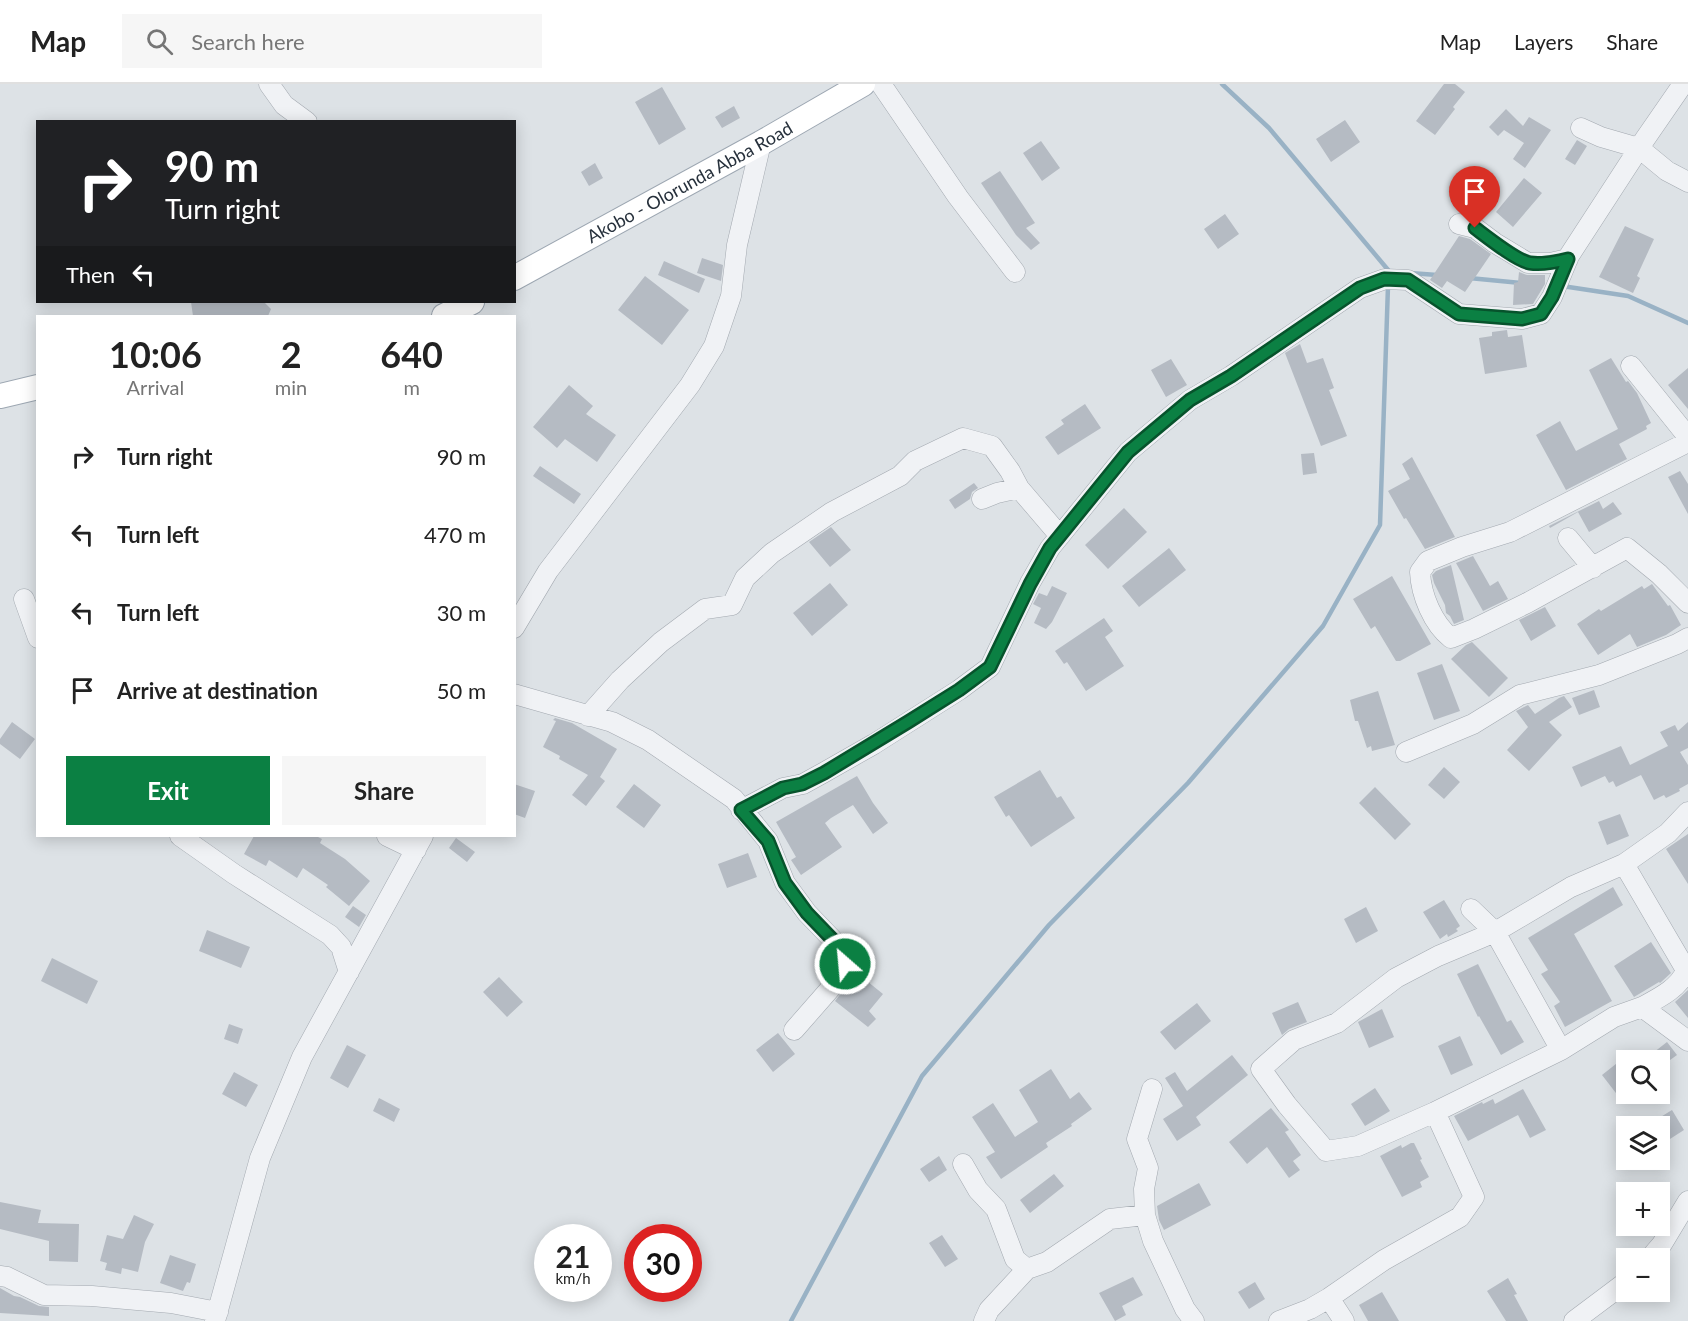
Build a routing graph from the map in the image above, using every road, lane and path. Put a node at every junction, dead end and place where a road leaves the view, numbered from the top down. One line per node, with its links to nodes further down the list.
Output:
1 (269, 84): 5 (street)
2 (863, 84): 7 (main road, Akobo - Olorunda Abba Road)
3 (881, 84): 12 (street)
4 (1683, 84): 8 (street)
5 (304, 120)
6 (1581, 128): 8 (street)
7 (761, 143): 13 (main road, Akobo - Olorunda Abba Road); 25 (street)
8 (1639, 148): 9 (street); 11 (street)
9 (1688, 182)
10 (1459, 224): 11 (street)
11 (1568, 259): 20 (street)
12 (1015, 272)
13 (516, 277)
14 (1631, 366): 17 (street)
15 (36, 387): 16 (main road)
16 (0, 396)
17 (1688, 439): 22 (street)
18 (1019, 489): 19 (street); 20 (street); 29 (street)
19 (982, 499)
20 (1060, 537): 31 (street)
21 (1568, 538): 22 (street)
22 (1593, 568): 24 (street)
23 (24, 599): 26 (street)
24 (1688, 603)
25 (516, 625)
26 (36, 632)
27 (1688, 638): 30 (street)
28 (516, 695): 29 (street)
29 (588, 716): 31 (street)
30 (1406, 752)
31 (741, 810): 41 (street)
32 (1688, 812): 36 (street)
33 (181, 837): 39 (street)
34 (392, 837): 35 (street)
35 (419, 843): 39 (street)
36 (1624, 864): 38 (street); 40 (street)
37 (1470, 909): 38 (street)
38 (1495, 932): 43 (street); 45 (street)
39 (349, 972): 54 (street)
40 (1641, 1007): 42 (street); 43 (street)
41 (794, 1030)
42 (1688, 1041)
43 (1561, 1050): 45 (street)
44 (1152, 1089): 48 (street)
45 (1435, 1112): 53 (street)
46 (963, 1164): 50 (street)
47 (1688, 1201): 49 (street)
48 (1145, 1215): 50 (street); 56 (street)
49 (1659, 1248)
50 (1027, 1269): 55 (street)
51 (0, 1276): 54 (street)
52 (1616, 1290): 59 (street)
53 (1329, 1298): 57 (street); 58 (street)
54 (216, 1316)
55 (984, 1321)
56 (1194, 1321)
57 (1279, 1321)
58 (1344, 1321)
59 (1574, 1321)

